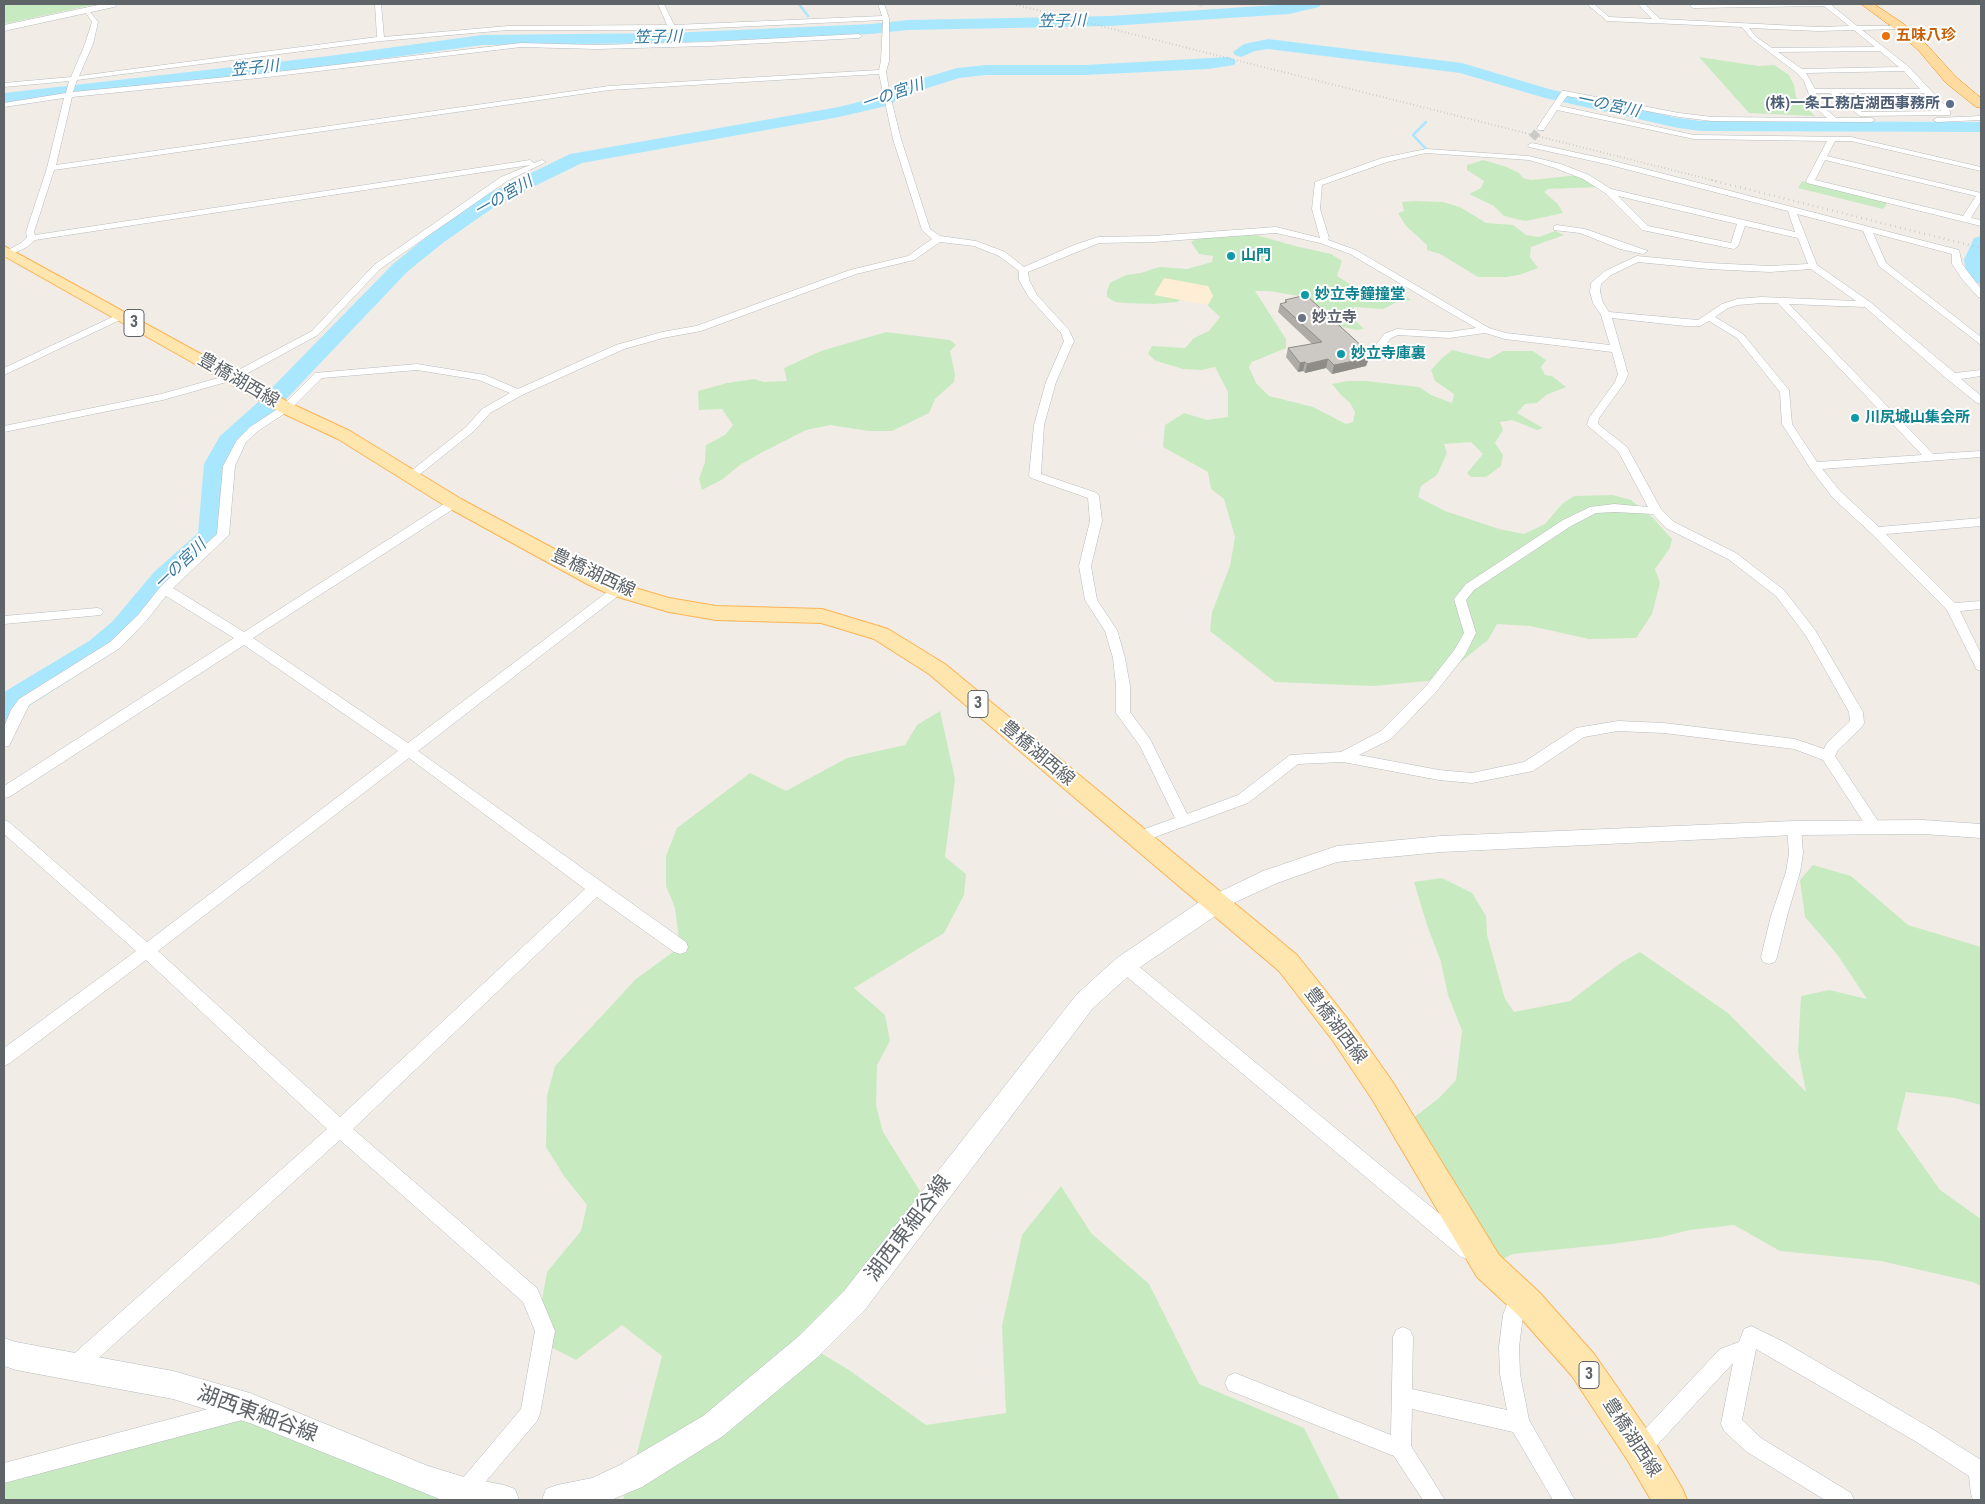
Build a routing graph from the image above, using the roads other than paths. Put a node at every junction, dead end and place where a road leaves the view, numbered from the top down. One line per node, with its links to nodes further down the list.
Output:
1 (114, 4): 10 (street)
2 (378, 4): 22 (street)
3 (660, 4): 19 (street)
4 (881, 4): 12 (street)
5 (1590, 4): 14 (street)
6 (1641, 4): 14 (street)
7 (1826, 4): 9 (street); 20 (street)
8 (1867, 4): 17 (highway)
9 (1692, 5): 11 (street)
10 (87, 10): 18 (street); 28 (street)
11 (1700, 12)
12 (886, 18): 19 (street); 27 (street)
13 (1706, 18): 15 (street)
14 (1659, 22): 15 (street)
15 (1712, 24): 16 (street)
16 (1744, 26): 20 (street); 24 (street)
17 (1900, 27): 20 (street); 34 (highway)
18 (4, 28)
19 (672, 28): 22 (street)
20 (1858, 29): 23 (street)
21 (859, 36): 33 (street)
22 (381, 40): 28 (street)
23 (1882, 49): 24 (street); 25 (street)
24 (1770, 50): 26 (street)
25 (1906, 69): 26 (street); 31 (street)
26 (1800, 71): 30 (street)
27 (882, 72): 43 (street); 55 (street)
28 (74, 80): 29 (street); 33 (street)
29 (4, 85)
30 (1812, 91): 32 (street); 38 (street)
31 (1926, 91): 32 (street); 32 (street)
32 (1833, 92)
33 (69, 95): 35 (street); 43 (street)
34 (1981, 104)
35 (4, 105)
36 (1556, 107): 38 (street); 39 (street); 40 (street)
37 (1981, 118): 38 (street)
38 (1834, 120)
39 (1541, 128)
40 (1832, 139): 41 (street); 44 (street)
41 (1823, 157): 46 (street); 48 (street)
42 (1529, 158): 45 (street); 47 (street); 56 (street)
43 (50, 168): 54 (street)
44 (1981, 169)
45 (1608, 191): 49 (street); 57 (street)
46 (1981, 195): 48 (street)
47 (1792, 209): 52 (street); 53 (street)
48 (1966, 219): 50 (street)
49 (1742, 222): 53 (street); 57 (street)
50 (1981, 223)
51 (1557, 228): 57 (street)
52 (1867, 229): 61 (street); 68 (street)
53 (1802, 236): 59 (street)
54 (32, 238): 58 (street); 73 (street)
55 (938, 239): 60 (street); 75 (street)
56 (1323, 241): 60 (street); 67 (street)
57 (1644, 244): 59 (street); 64 (street)
58 (6, 253): 65 (main road, 豊橋湖西線 / 3)
59 (1813, 266): 63 (street)
60 (1023, 270): 100 (street)
61 (1981, 295)
62 (1781, 301): 63 (street); 66 (street); 80 (street)
63 (1867, 304): 74 (street)
64 (1606, 315): 66 (street); 70 (street)
65 (121, 316): 71 (street); 73 (main road, 豊橋湖西線 / 3)
66 (1709, 318): 81 (street)
67 (1486, 330): 69 (street); 70 (street)
68 (1981, 342)
69 (1381, 345)
70 (1615, 349): 84 (street)
71 (4, 372)
72 (1981, 373): 74 (street)
73 (233, 377): 77 (main road, 豊橋湖西線 / 3); 78 (street)
74 (1951, 377): 76 (street)
75 (518, 393): 77 (street); 82 (street)
76 (1981, 401)
77 (286, 408): 82 (main road, 豊橋湖西線 / 3); 87 (street)
78 (4, 429)
79 (1981, 454): 80 (street)
80 (1931, 458): 81 (street)
81 (1814, 466): 86 (street)
82 (410, 477): 83 (main road, 豊橋湖西線 / 3)
83 (454, 503): 88 (main road, 豊橋湖西線 / 3); 93 (street)
84 (1656, 511): 97 (street); 98 (street)
85 (1981, 522): 86 (street)
86 (1876, 531): 90 (street)
87 (165, 589): 93 (street); 95 (street)
88 (618, 590): 96 (street); 105 (main road, 豊橋湖西線 / 3)
89 (1981, 605): 90 (street)
90 (1952, 608): 94 (street)
91 (97, 612): 92 (street)
92 (4, 620)
93 (245, 639): 96 (street); 99 (street)
94 (1981, 666)
95 (4, 742)
96 (409, 751): 106 (street); 109 (street)
97 (1828, 756): 98 (street); 103 (street)
98 (1342, 757): 100 (street)
99 (4, 793)
100 (1184, 822): 105 (street)
101 (4, 826): 109 (street)
102 (1794, 828): 103 (street); 107 (street); 110 (street)
103 (1875, 828): 104 (street)
104 (1981, 831)
105 (1138, 837): 107 (main road, 豊橋湖西線 / 3)
106 (596, 888): 108 (street); 113 (street)
107 (1216, 903): 111 (main road, 湖西東細谷線); 114 (main road, 豊橋湖西線 / 3)
108 (680, 947)
109 (148, 951): 112 (street); 113 (street)
110 (1769, 958)
111 (1125, 965): 114 (street); 130 (main road, 湖西東細谷線)
112 (4, 1058)
113 (340, 1129): 119 (street); 127 (street)
114 (1488, 1266): 115 (main road, 豊橋湖西線 / 3)
115 (1520, 1296): 123 (street); 125 (main road, 豊橋湖西線 / 3)
116 (1403, 1337): 121 (street)
117 (1746, 1349): 125 (street); 128 (street); 134 (street)
118 (4, 1352): 119 (main road, 湖西東細谷線)
119 (75, 1366): 122 (main road, 湖西東細谷線)
120 (1235, 1383): 124 (street)
121 (1402, 1397): 123 (street); 124 (street)
122 (250, 1408): 126 (street); 127 (main road, 湖西東細谷線)
123 (1519, 1423): 132 (street)
124 (1401, 1449): 131 (street)
125 (1640, 1449): 133 (main road, 豊橋湖西線 / 3)
126 (4, 1473)
127 (464, 1492): 129 (main road, 湖西東細谷線)
128 (1981, 1494)
129 (504, 1500)
130 (557, 1500)
131 (1435, 1500)
132 (1565, 1500)
133 (1670, 1500)
134 (1844, 1500)

